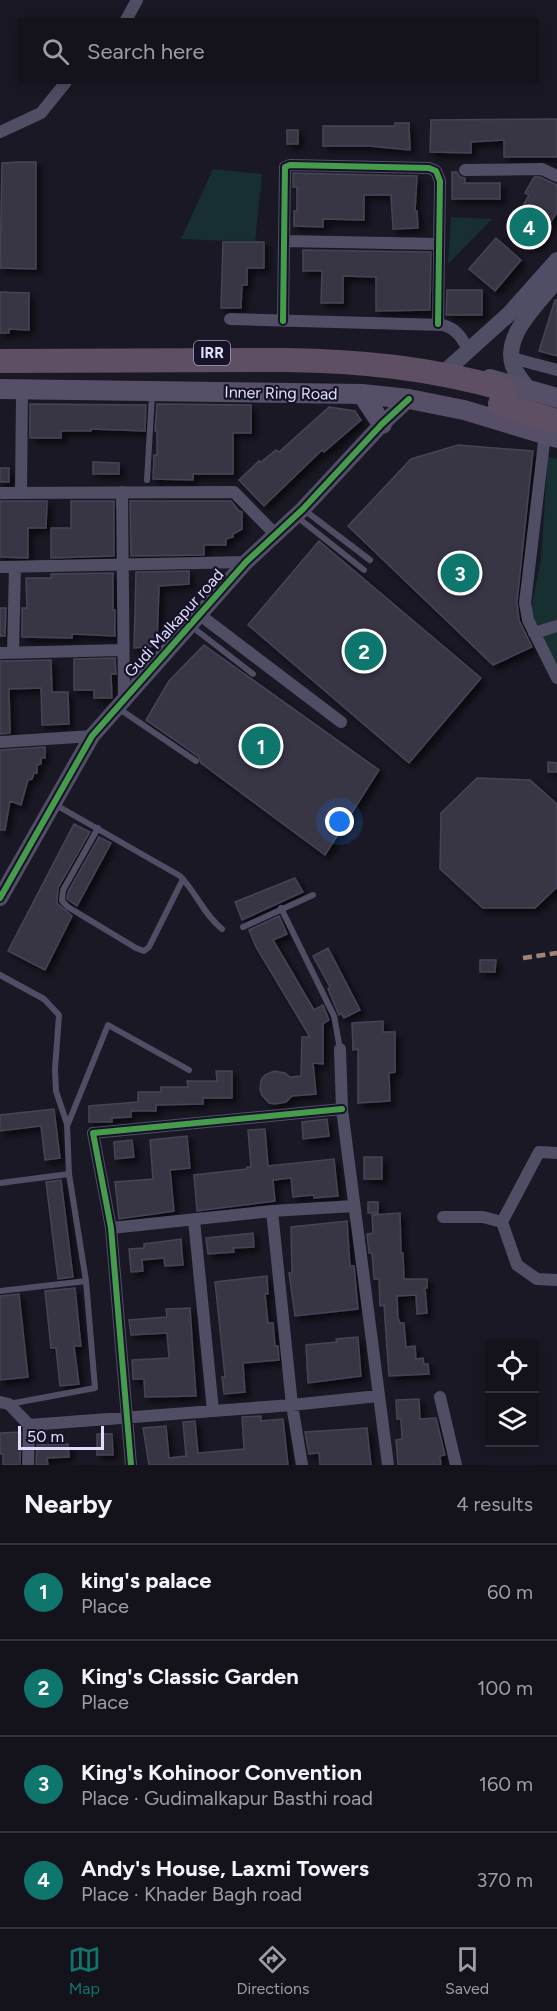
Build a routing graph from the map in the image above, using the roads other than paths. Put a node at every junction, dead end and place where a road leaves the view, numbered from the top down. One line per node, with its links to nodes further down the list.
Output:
1 (138, 0): 2 (street)
2 (127, 18)
3 (64, 84): 4 (street)
4 (0, 132)
5 (465, 170): 6 (street)
6 (557, 176)
7 (284, 241): 8 (street); 8 (street); 12 (street)
8 (439, 244): 13 (street)
9 (557, 260): 14 (street)
10 (555, 287): 16 (street)
11 (230, 319): 12 (street)
12 (283, 321): 13 (street)
13 (438, 324): 14 (street)
14 (469, 351): 18 (street)
15 (0, 356): 18 (main road, IRR)
16 (512, 358): 19 (street); 24 (street)
17 (0, 361): 29 (highway, bridge)
18 (449, 368): 21 (main road, IRR)
19 (557, 370)
20 (0, 375): 32 (highway)
21 (480, 376): 24 (main road, IRR); 30 (main road)
22 (0, 389): 23 (main road, Inner Ring Road)
23 (22, 390): 25 (main road, Inner Ring Road); 35 (street)
24 (529, 390): 27 (main road, IRR)
25 (152, 391): 26 (main road, Inner Ring Road); 33 (lane)
26 (362, 394): 28 (main road, Inner Ring Road); 31 (main road)
27 (557, 398)
28 (409, 399): 30 (main road, Inner Ring Road); 31 (street, Gudi Malkapur road)
29 (557, 405)
30 (464, 411): 32 (main road, Inner Ring Road)
31 (382, 424): 37 (street, Gudi Malkapur road)
32 (553, 431): 47 (street)
33 (147, 480)
34 (122, 492): 35 (street); 38 (street); 41 (street)
35 (21, 493): 36 (street)
36 (0, 494)
37 (299, 512): 38 (street, Gudi Malkapur road); 39 (lane); 44 (lane)
38 (275, 534): 40 (street, Gudi Malkapur road)
39 (370, 561)
40 (246, 562): 41 (street); 45 (street, Gudi Malkapur road)
41 (122, 565): 43 (street); 48 (street)
42 (0, 567): 43 (street)
43 (15, 567): 50 (street)
44 (364, 570)
45 (195, 620): 51 (lane); 53 (street, Gudi Malkapur road); 54 (street)
46 (557, 626): 47 (street)
47 (534, 633): 52 (street)
48 (122, 650): 50 (street); 53 (street)
49 (0, 652): 50 (street)
50 (13, 652)
51 (252, 674)
52 (557, 678)
53 (120, 704): 55 (street, Gudi Malkapur road); 57 (lane)
54 (341, 722)
55 (92, 736): 56 (street); 58 (street, Gudi Malkapur road)
56 (0, 742)
57 (196, 761)
58 (53, 803): 59 (lane); 62 (street, Gudi Malkapur road)
59 (98, 828): 60 (lane); 60 (lane)
60 (183, 879): 65 (lane)
61 (313, 895): 63 (lane)
62 (0, 898)
63 (281, 908): 64 (lane); 67 (lane)
64 (243, 927)
65 (222, 929)
66 (0, 975): 70 (lane)
67 (340, 1049): 69 (street)
68 (189, 1070): 70 (lane)
69 (342, 1109): 74 (street); 79 (street)
70 (67, 1124): 72 (lane)
71 (557, 1154): 78 (street)
72 (69, 1174): 73 (lane); 81 (lane)
73 (0, 1184)
74 (354, 1206): 75 (street); 83 (street)
75 (272, 1211): 77 (street); 86 (street)
76 (443, 1217): 78 (street)
77 (194, 1220): 79 (street); 87 (street)
78 (502, 1222): 80 (street)
79 (111, 1228): 88 (street)
80 (557, 1280)
81 (86, 1281): 82 (lane); 85 (lane)
82 (0, 1291)
83 (378, 1396): 86 (street); 93 (street)
84 (440, 1397): 94 (street)
85 (4, 1403): 89 (street)
86 (292, 1405): 87 (street); 92 (street)
87 (213, 1410): 88 (street)
88 (128, 1419): 89 (street); 91 (street)
89 (29, 1425): 90 (street)
90 (28, 1465)
91 (131, 1465)
92 (302, 1465)
93 (388, 1465)
94 (456, 1465)

